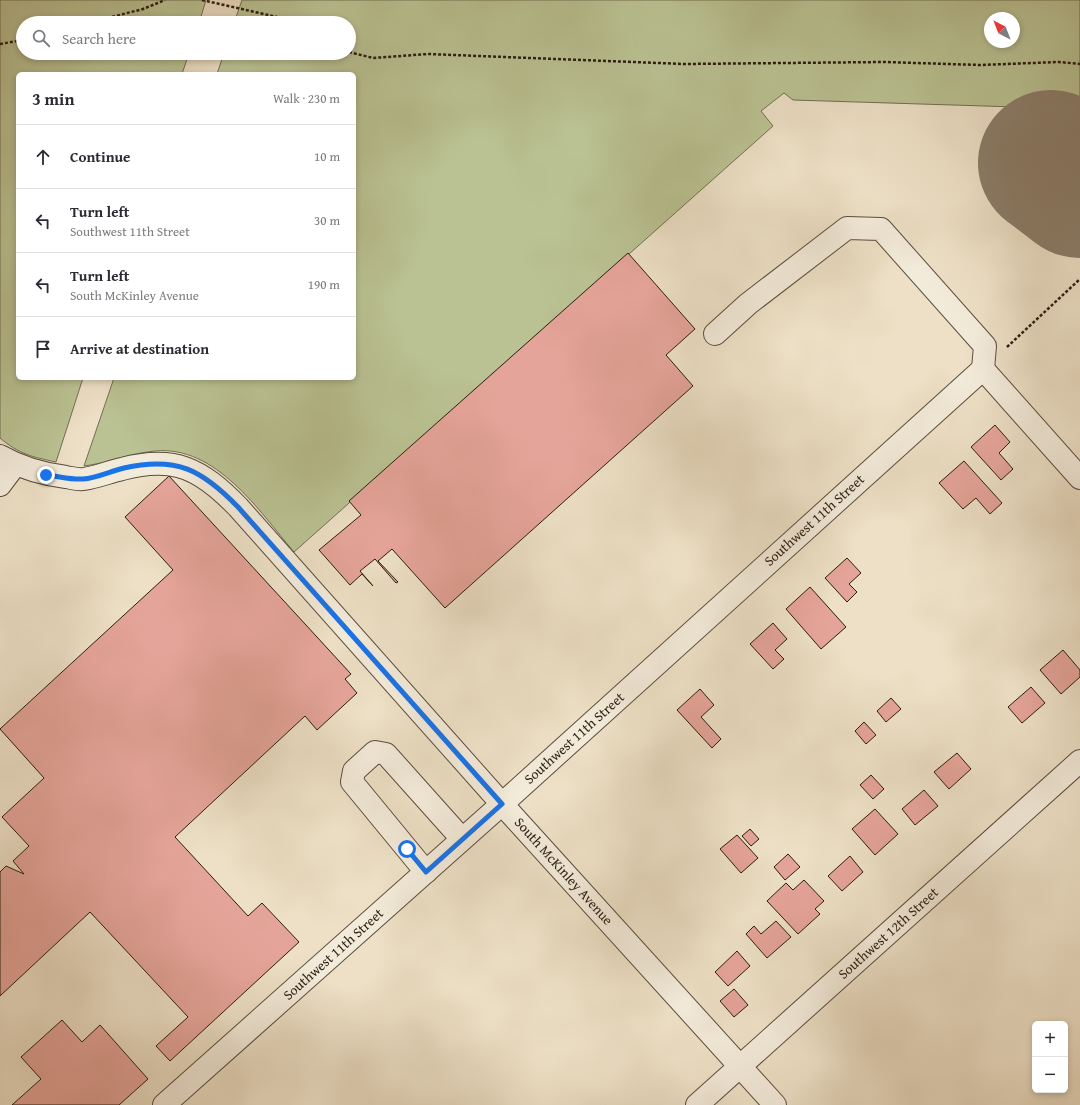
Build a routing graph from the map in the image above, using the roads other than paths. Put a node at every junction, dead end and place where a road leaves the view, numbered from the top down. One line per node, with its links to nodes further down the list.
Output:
1 (715, 334): 2 (street)
2 (983, 369): 4 (street); 7 (street, Southwest 11th Street)
3 (7, 460): 5 (street); 7 (street, South McKinley Avenue)
4 (1080, 478)
5 (0, 485)
6 (1080, 761): 10 (street, Southwest 12th Street)
7 (502, 804): 8 (street, Southwest 11th Street); 10 (street, South McKinley Avenue)
8 (462, 839): 9 (street, Southwest 11th Street); 9 (street)
9 (426, 872): 11 (street, Southwest 11th Street)
10 (740, 1066): 12 (street, Southwest 12th Street); 13 (street, South McKinley Avenue)
11 (164, 1105)
12 (697, 1105)
13 (775, 1105)

